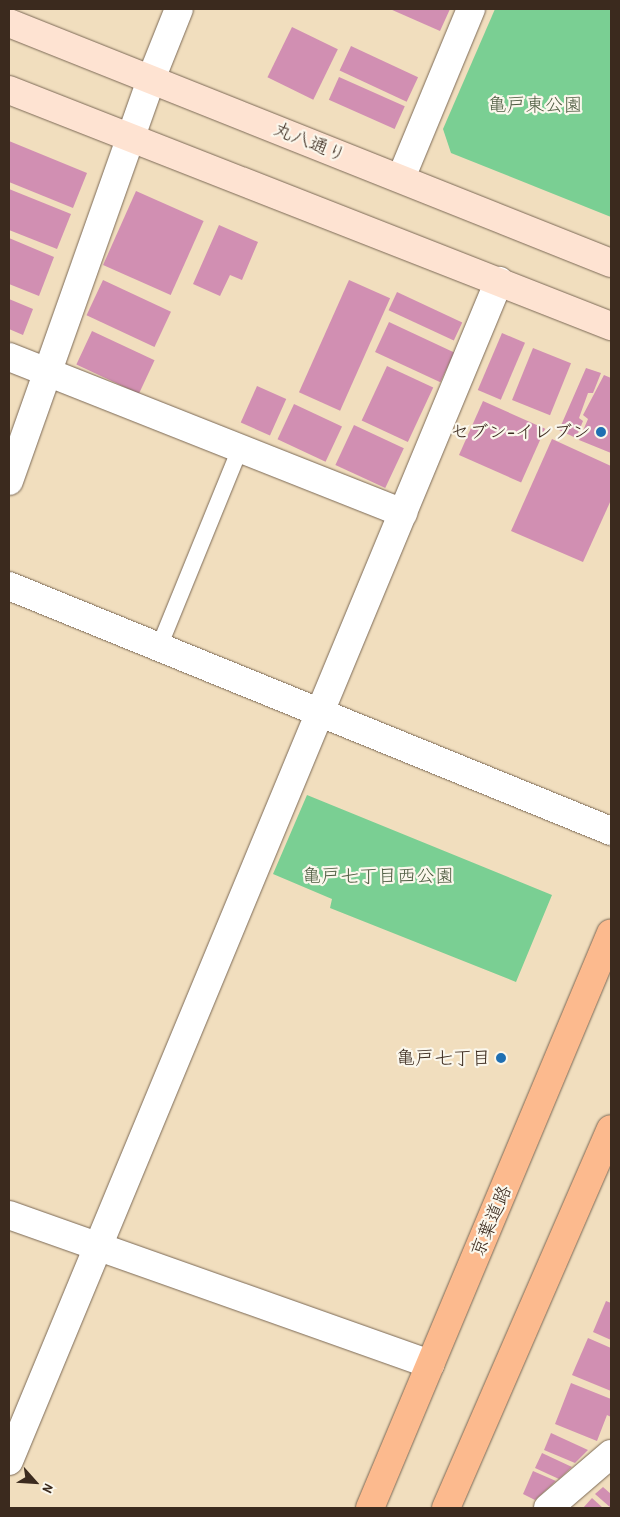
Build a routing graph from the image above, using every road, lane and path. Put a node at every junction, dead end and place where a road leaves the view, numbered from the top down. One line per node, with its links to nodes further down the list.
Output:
1 (179, 9): 4 (street)
2 (472, 9): 7 (street)
3 (9, 23): 4 (main road, 丸八通り)
4 (151, 79): 6 (street); 7 (main road, 丸八通り)
5 (9, 90): 6 (main road)
6 (129, 139): 9 (main road); 12 (street)
7 (401, 178): 8 (main road, 丸八通り)
8 (611, 263)
9 (498, 281): 10 (main road); 15 (street)
10 (611, 326)
11 (9, 357): 12 (street)
12 (47, 372): 13 (street); 14 (street)
13 (240, 449): 15 (street); 17 (lane)
14 (9, 481)
15 (403, 513): 18 (street)
16 (9, 586): 17 (street)
17 (159, 647): 18 (street)
18 (320, 712): 19 (street); 23 (street)
19 (611, 831)
20 (611, 933): 24 (highway, 京葉道路)
21 (611, 1129): 28 (highway)
22 (9, 1216): 23 (street)
23 (98, 1247): 24 (street); 26 (street)
24 (430, 1364): 27 (highway, 京葉道路)
25 (611, 1454): 29 (street)
26 (9, 1461)
27 (370, 1508)
28 (446, 1508)
29 (548, 1508)

